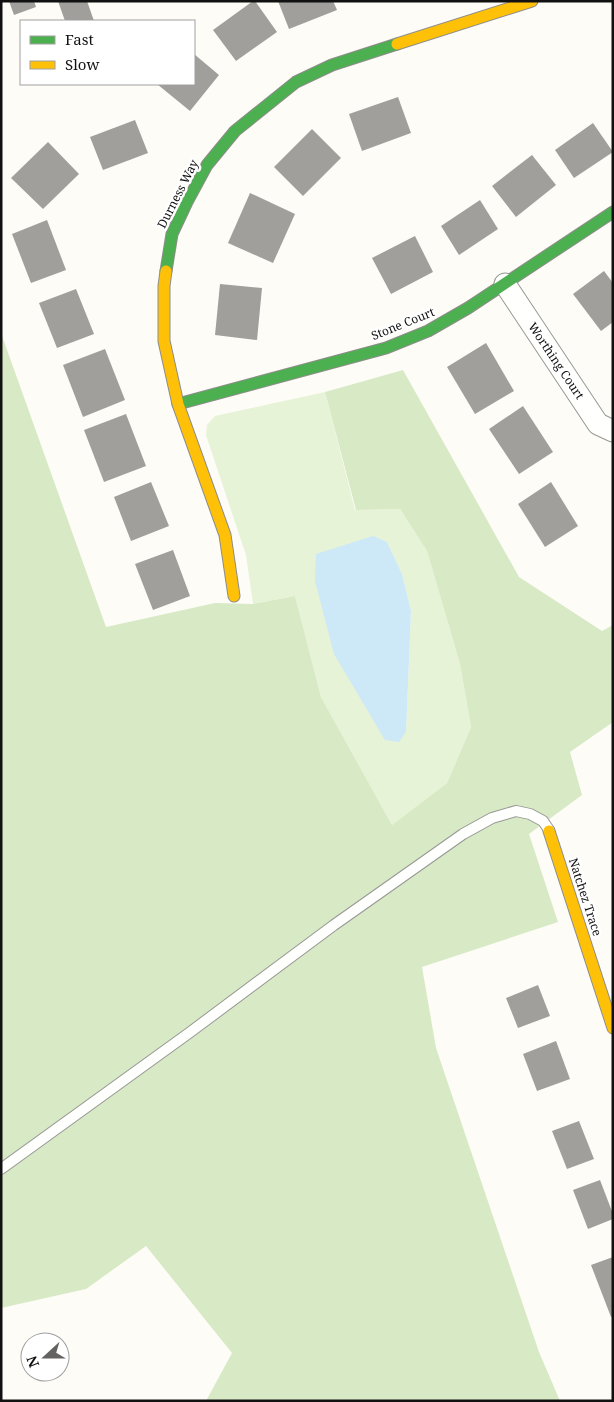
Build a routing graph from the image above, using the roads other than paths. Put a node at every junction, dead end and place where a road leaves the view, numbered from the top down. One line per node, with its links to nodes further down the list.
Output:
1 (532, 1): 4 (street, Durness Way)
2 (613, 212): 3 (street, Stone Court)
3 (505, 284): 4 (street, Stone Court); 5 (street, Worthing Court)
4 (178, 404): 6 (street, Durness Way)
5 (613, 431)
6 (234, 596)
7 (549, 831): 8 (street, Natchez Trace); 9 (lane)
8 (613, 1028)
9 (1, 1169)

